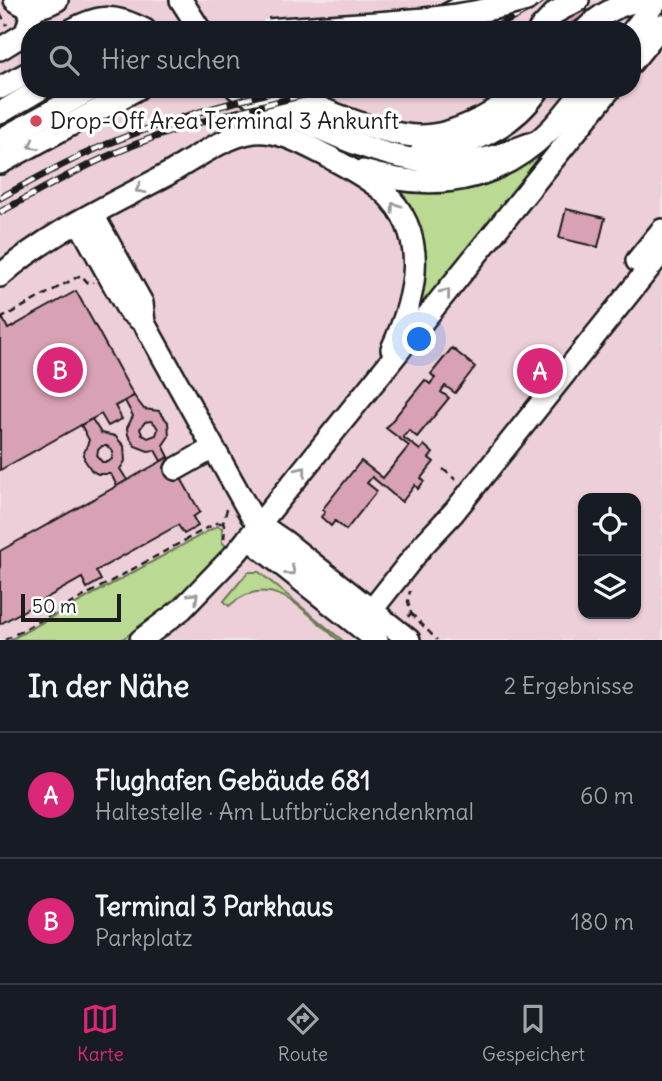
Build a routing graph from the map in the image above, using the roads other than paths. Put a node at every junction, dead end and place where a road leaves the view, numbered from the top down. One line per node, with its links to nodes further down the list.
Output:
1 (57, 0): 9 (street)
2 (181, 0): 12 (street)
3 (474, 0): 14 (street)
4 (527, 0): 13 (street, bridge)
5 (578, 0): 15 (street)
6 (604, 0): 16 (street)
7 (644, 0): 17 (street)
8 (657, 0): 19 (street)
9 (24, 4)
10 (93, 21): 11 (street)
11 (123, 21)
12 (194, 21)
13 (394, 21)
14 (435, 21)
15 (548, 21)
16 (592, 21)
17 (596, 21)
18 (662, 25): 21 (street)
19 (641, 35)
20 (21, 36): 22 (street)
21 (641, 43)
22 (0, 49)
23 (21, 85): 24 (street)
24 (0, 88)
25 (21, 89): 35 (street)
26 (21, 93): 36 (street)
27 (76, 98): 38 (street)
28 (120, 98): 41 (street, one-way to 41)
29 (257, 98): 37 (street)
30 (296, 98): 31 (street)
31 (508, 98)
32 (533, 98): 37 (street)
33 (576, 98): 39 (street)
34 (603, 98): 46 (street, one-way to 34)
35 (0, 101)
36 (0, 113)
37 (298, 117): 39 (street)
38 (0, 140)
39 (535, 142): 40 (street)
40 (326, 156): 42 (street, one-way to 42); 46 (street, one-way to 40)
41 (0, 163)
42 (86, 219): 45 (street); 47 (street)
43 (662, 230): 52 (street)
44 (662, 252): 52 (street)
45 (0, 276)
46 (373, 384): 49 (street, one-way to 46)
47 (213, 448): 48 (street); 50 (street)
48 (176, 469)
49 (280, 498): 50 (street); 51 (street)
50 (253, 531): 51 (street); 54 (street, one-way to 54); 56 (street, one-way to 50)
51 (284, 541): 54 (street)
52 (424, 544): 53 (street)
53 (390, 586): 54 (street); 55 (street)
54 (338, 597): 55 (street); 57 (street)
55 (371, 611): 57 (street); 58 (street)
56 (141, 640)
57 (377, 640)
58 (409, 640)

